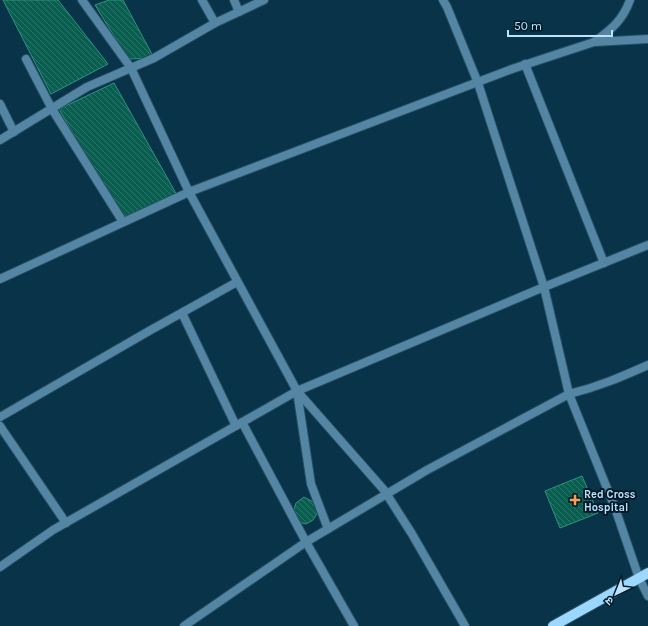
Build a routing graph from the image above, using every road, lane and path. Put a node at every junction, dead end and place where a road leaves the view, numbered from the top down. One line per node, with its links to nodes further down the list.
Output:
1 (82, 0): 13 (street)
2 (202, 0): 8 (street)
3 (234, 0): 7 (street)
4 (264, 0): 7 (street)
5 (442, 0): 14 (street)
6 (630, 0): 10 (street)
7 (239, 12): 8 (street)
8 (215, 23): 13 (street)
9 (648, 39): 10 (street)
10 (594, 42): 12 (street)
11 (26, 59): 16 (street)
12 (525, 64): 14 (street); 22 (street)
13 (131, 68): 16 (street); 19 (street)
14 (478, 83): 19 (street); 25 (street)
15 (0, 104): 17 (street)
16 (52, 109): 17 (street); 20 (street)
17 (14, 132): 18 (street)
18 (0, 140)
19 (189, 192): 20 (street); 24 (street)
20 (123, 222): 23 (street)
21 (648, 245): 22 (street)
22 (604, 263): 25 (street)
23 (0, 279)
24 (238, 282): 26 (street); 28 (street)
25 (544, 287): 28 (street); 29 (street)
26 (182, 313): 30 (street); 31 (street)
27 (648, 365): 29 (street)
28 (296, 391): 31 (street); 33 (street); 35 (street)
29 (569, 394): 33 (street); 38 (street)
30 (0, 417)
31 (239, 424): 34 (street); 36 (street)
32 (0, 426): 34 (street)
33 (386, 494): 35 (street); 42 (street)
34 (66, 522): 37 (street)
35 (328, 529): 36 (street)
36 (306, 542): 40 (street); 41 (street)
37 (0, 567)
38 (644, 576): 39 (street); 43 (main road)
39 (648, 596)
40 (184, 626)
41 (354, 626)
42 (465, 626)
43 (553, 626)

